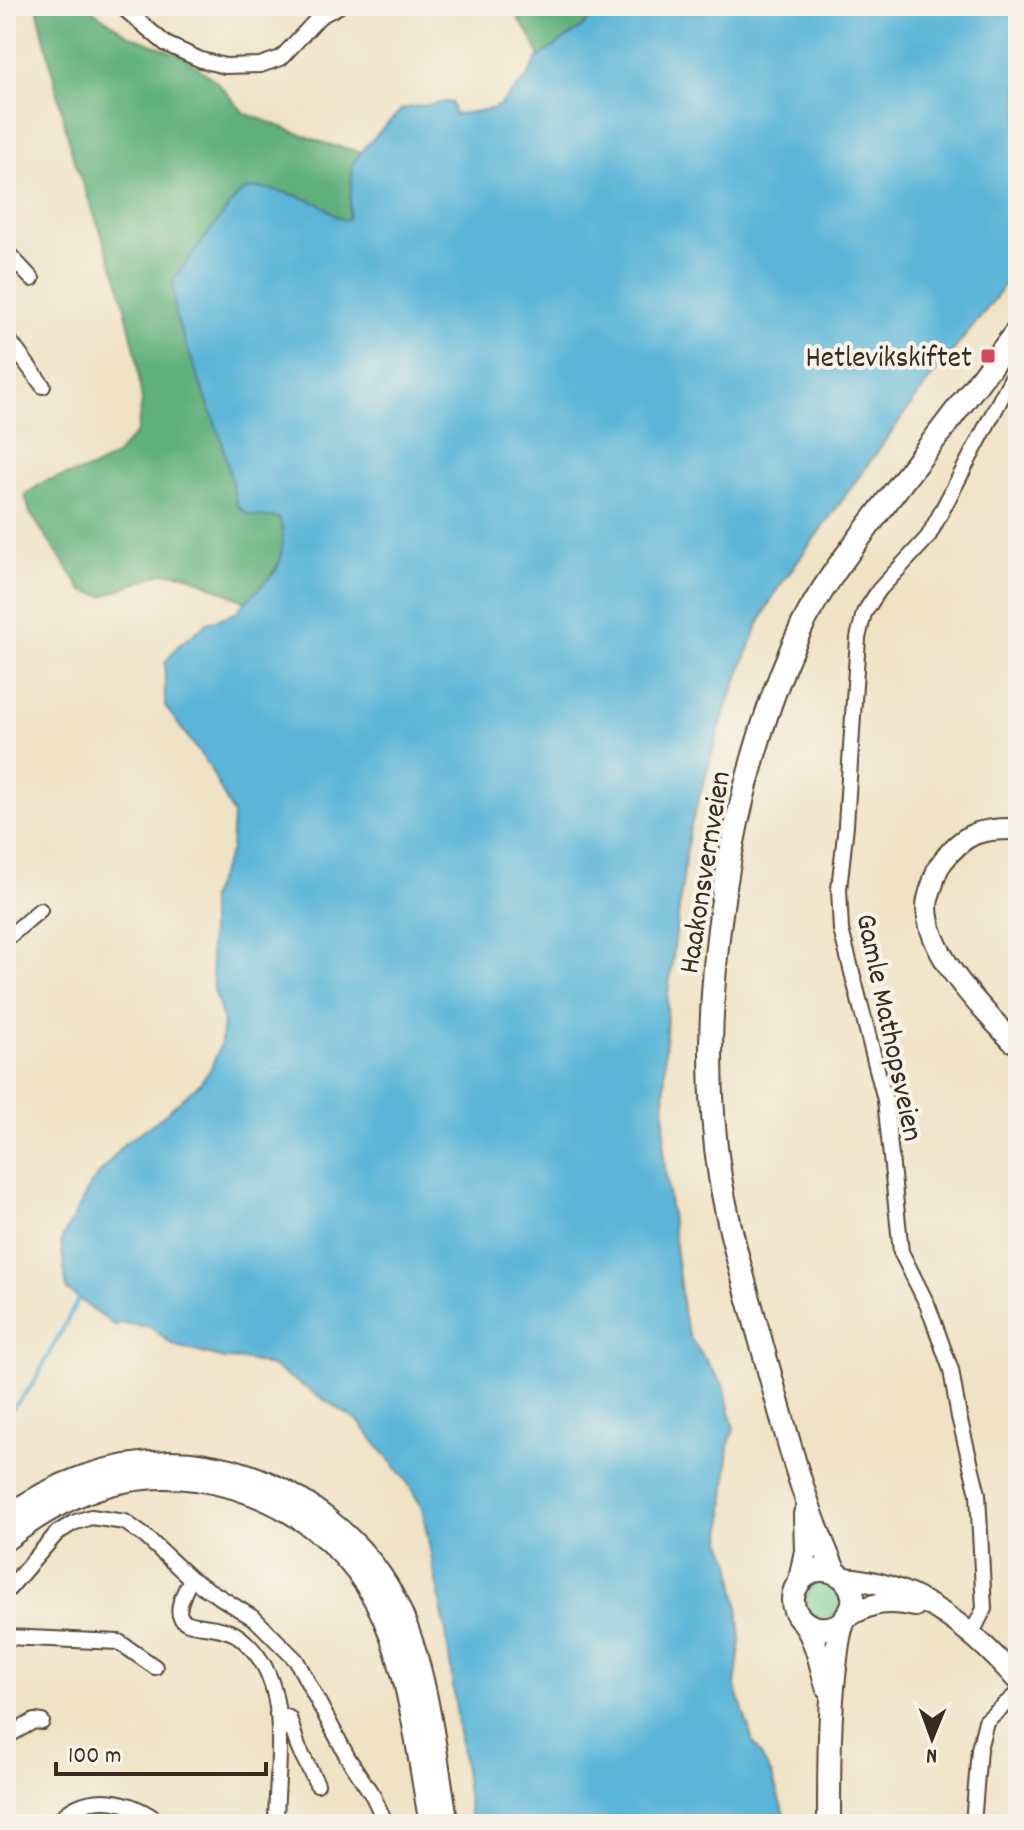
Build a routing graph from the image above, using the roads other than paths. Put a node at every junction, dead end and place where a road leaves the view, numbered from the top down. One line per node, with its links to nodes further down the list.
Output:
1 (121, 6): 2 (street)
2 (339, 6)
3 (6, 251): 4 (street)
4 (32, 279)
5 (1018, 330): 13 (main road, Haakonsvernveien)
6 (6, 336): 8 (street)
7 (1018, 366): 23 (street, Gamle Mathopsveien)
8 (43, 386)
9 (1018, 829): 12 (main road)
10 (40, 910): 11 (street)
11 (6, 939)
12 (1018, 1043)
13 (804, 1493): 16 (main road, Haakonsvernveien); 18 (main road, Haakonsvernveien)
14 (6, 1518): 38 (main road)
15 (6, 1539): 37 (main road)
16 (840, 1575): 18 (main road); 20 (main road); 21 (main road)
17 (191, 1579): 19 (street); 29 (street); 36 (street)
18 (800, 1580): 22 (main road)
19 (6, 1592)
20 (938, 1612): 21 (main road); 23 (main road)
21 (846, 1620): 22 (main road); 28 (main road)
22 (805, 1624): 28 (main road)
23 (972, 1633): 26 (main road)
24 (6, 1637): 25 (street)
25 (155, 1667)
26 (1018, 1681)
27 (1018, 1693): 40 (street)
28 (831, 1699): 39 (main road)
29 (277, 1714): 32 (street); 35 (street)
30 (42, 1722): 31 (street)
31 (6, 1737)
32 (317, 1784)
33 (55, 1824): 34 (street)
34 (162, 1824)
35 (276, 1824)
36 (386, 1824)
37 (431, 1824)
38 (447, 1824)
39 (829, 1824)
40 (973, 1824)

